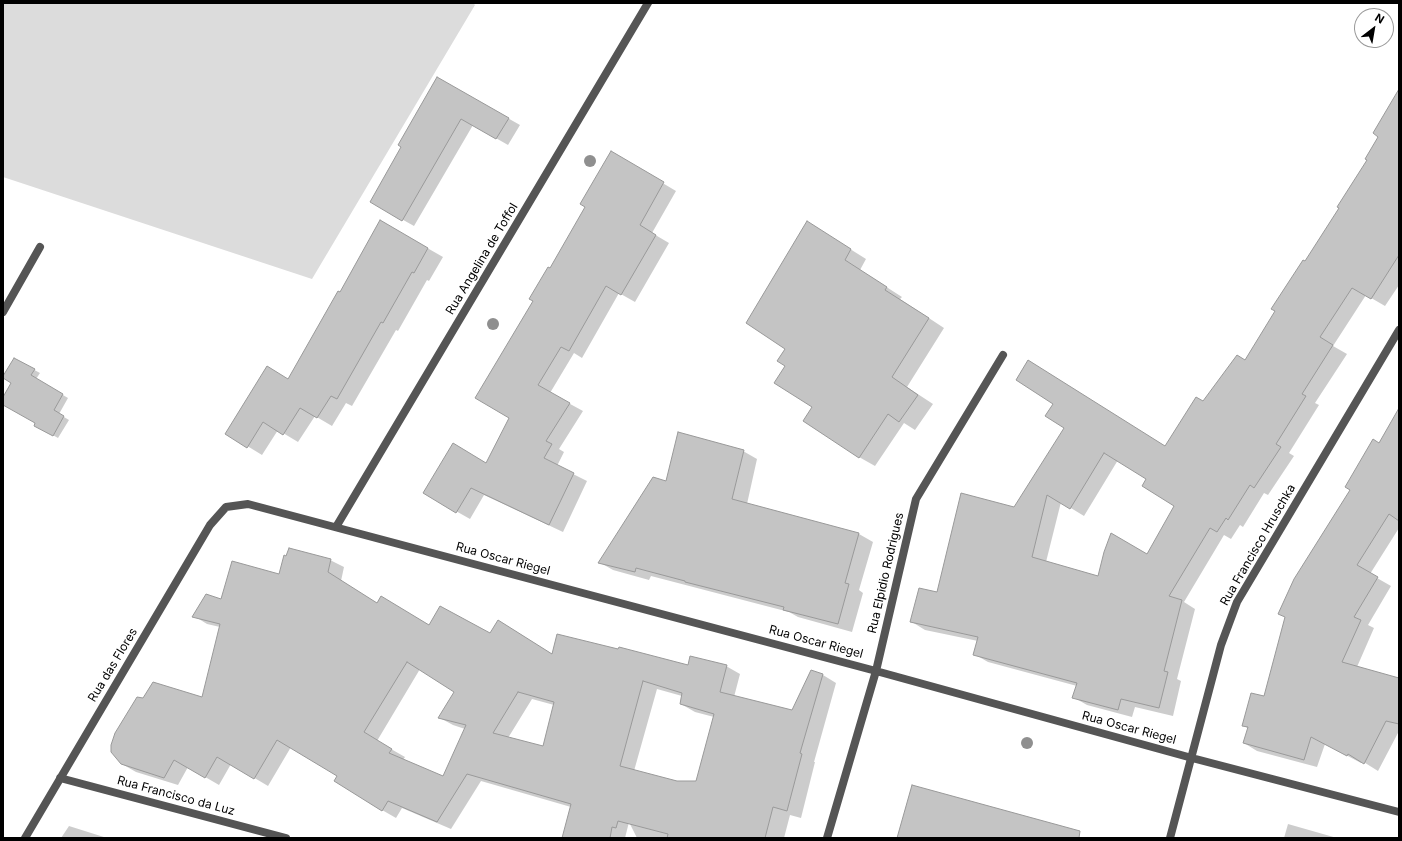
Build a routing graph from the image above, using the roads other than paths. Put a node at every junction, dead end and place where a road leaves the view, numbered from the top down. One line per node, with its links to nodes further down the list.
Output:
1 (648, 3): 7 (street, Rua Angelina de Toffol)
2 (40, 248): 3 (street)
3 (3, 312)
4 (1399, 330): 9 (street, Rua Francisco Hruschka)
5 (1003, 355): 8 (street, Rua Elpidio Rodrigues)
6 (226, 507): 7 (street, Rua Oscar Riegel); 10 (street, Rua das Flores)
7 (336, 527): 8 (street, Rua Oscar Riegel)
8 (876, 671): 9 (street, Rua Oscar Riegel); 14 (street, Rua Elpidio Rodrigues)
9 (1192, 758): 11 (street, Rua Oscar Riegel); 15 (street, Rua Francisco Hruschka)
10 (60, 778): 12 (street, Rua das Flores); 13 (street, Rua Francisco da Luz)
11 (1399, 812)
12 (26, 838)
13 (286, 838)
14 (827, 838)
15 (1170, 838)

